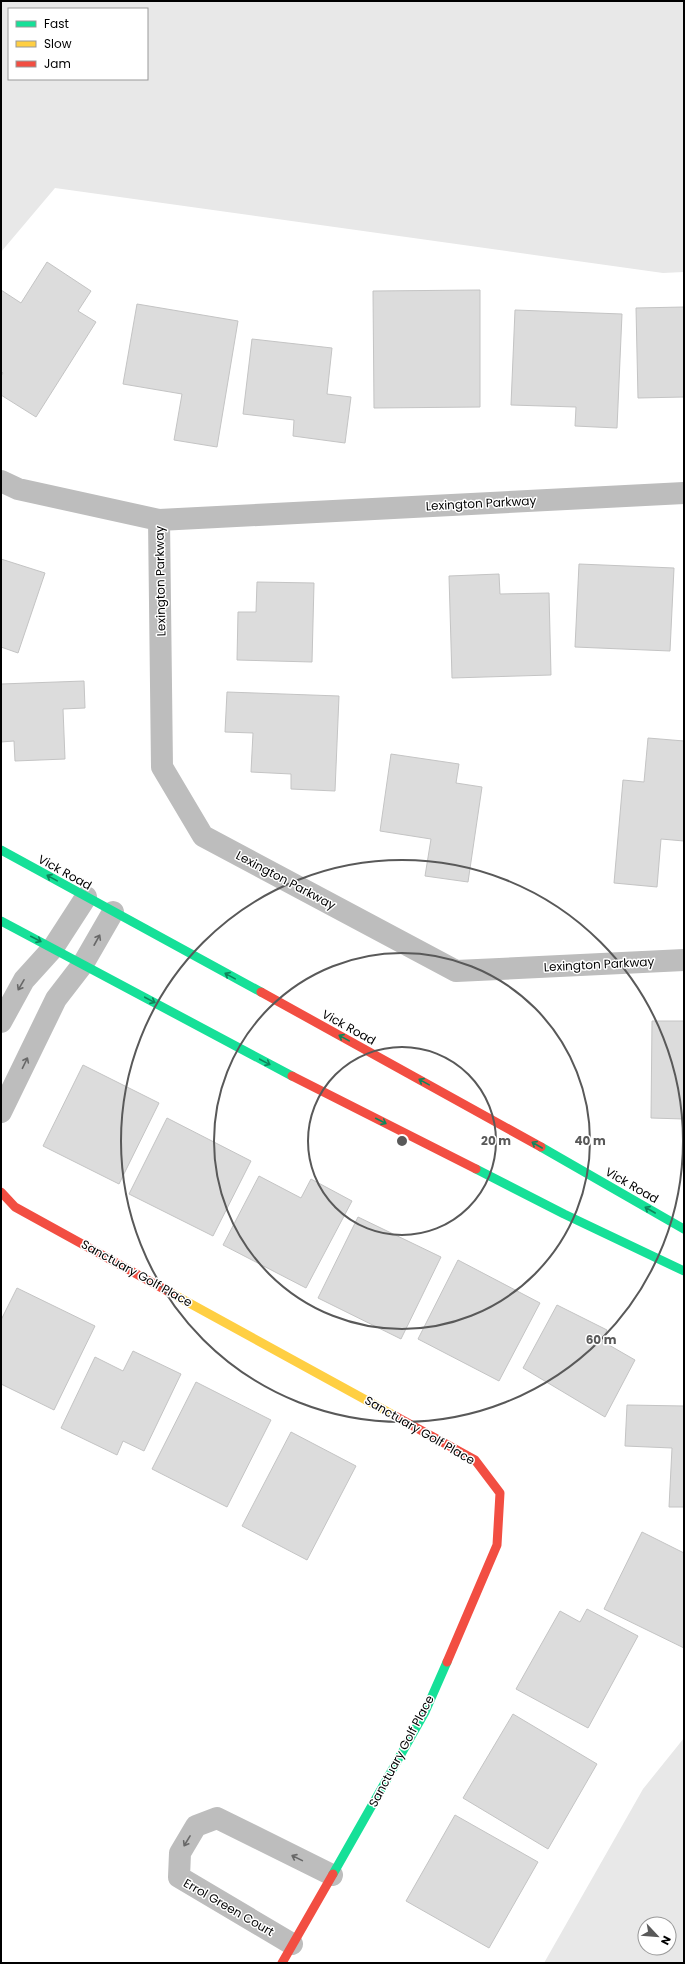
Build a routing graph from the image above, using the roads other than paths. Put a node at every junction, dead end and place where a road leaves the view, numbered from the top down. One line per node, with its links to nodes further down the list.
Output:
1 (1, 481): 3 (street, Lexington Parkway)
2 (684, 493): 3 (street, Lexington Parkway)
3 (159, 520): 9 (street, Lexington Parkway)
4 (1, 850): 5 (street, Vick Road, one-way to 4)
5 (86, 897): 6 (street, Vick Road); 8 (street)
6 (113, 912): 10 (street, one-way to 6); 14 (street, Vick Road, one-way to 6)
7 (1, 921): 8 (street, one-way to 8)
8 (53, 948): 10 (street); 11 (street, one-way to 11)
9 (684, 960)
10 (83, 964): 12 (street, one-way to 10); 15 (street, one-way to 15)
11 (1, 1022)
12 (3, 1102)
13 (1, 1192): 16 (street, Sanctuary Golf Place)
14 (684, 1229)
15 (684, 1271)
16 (332, 1875): 17 (street, Sanctuary Golf Place); 17 (street, Errol Green Court, one-way to 17)
17 (292, 1944): 18 (street, Sanctuary Golf Place)
18 (282, 1963)

